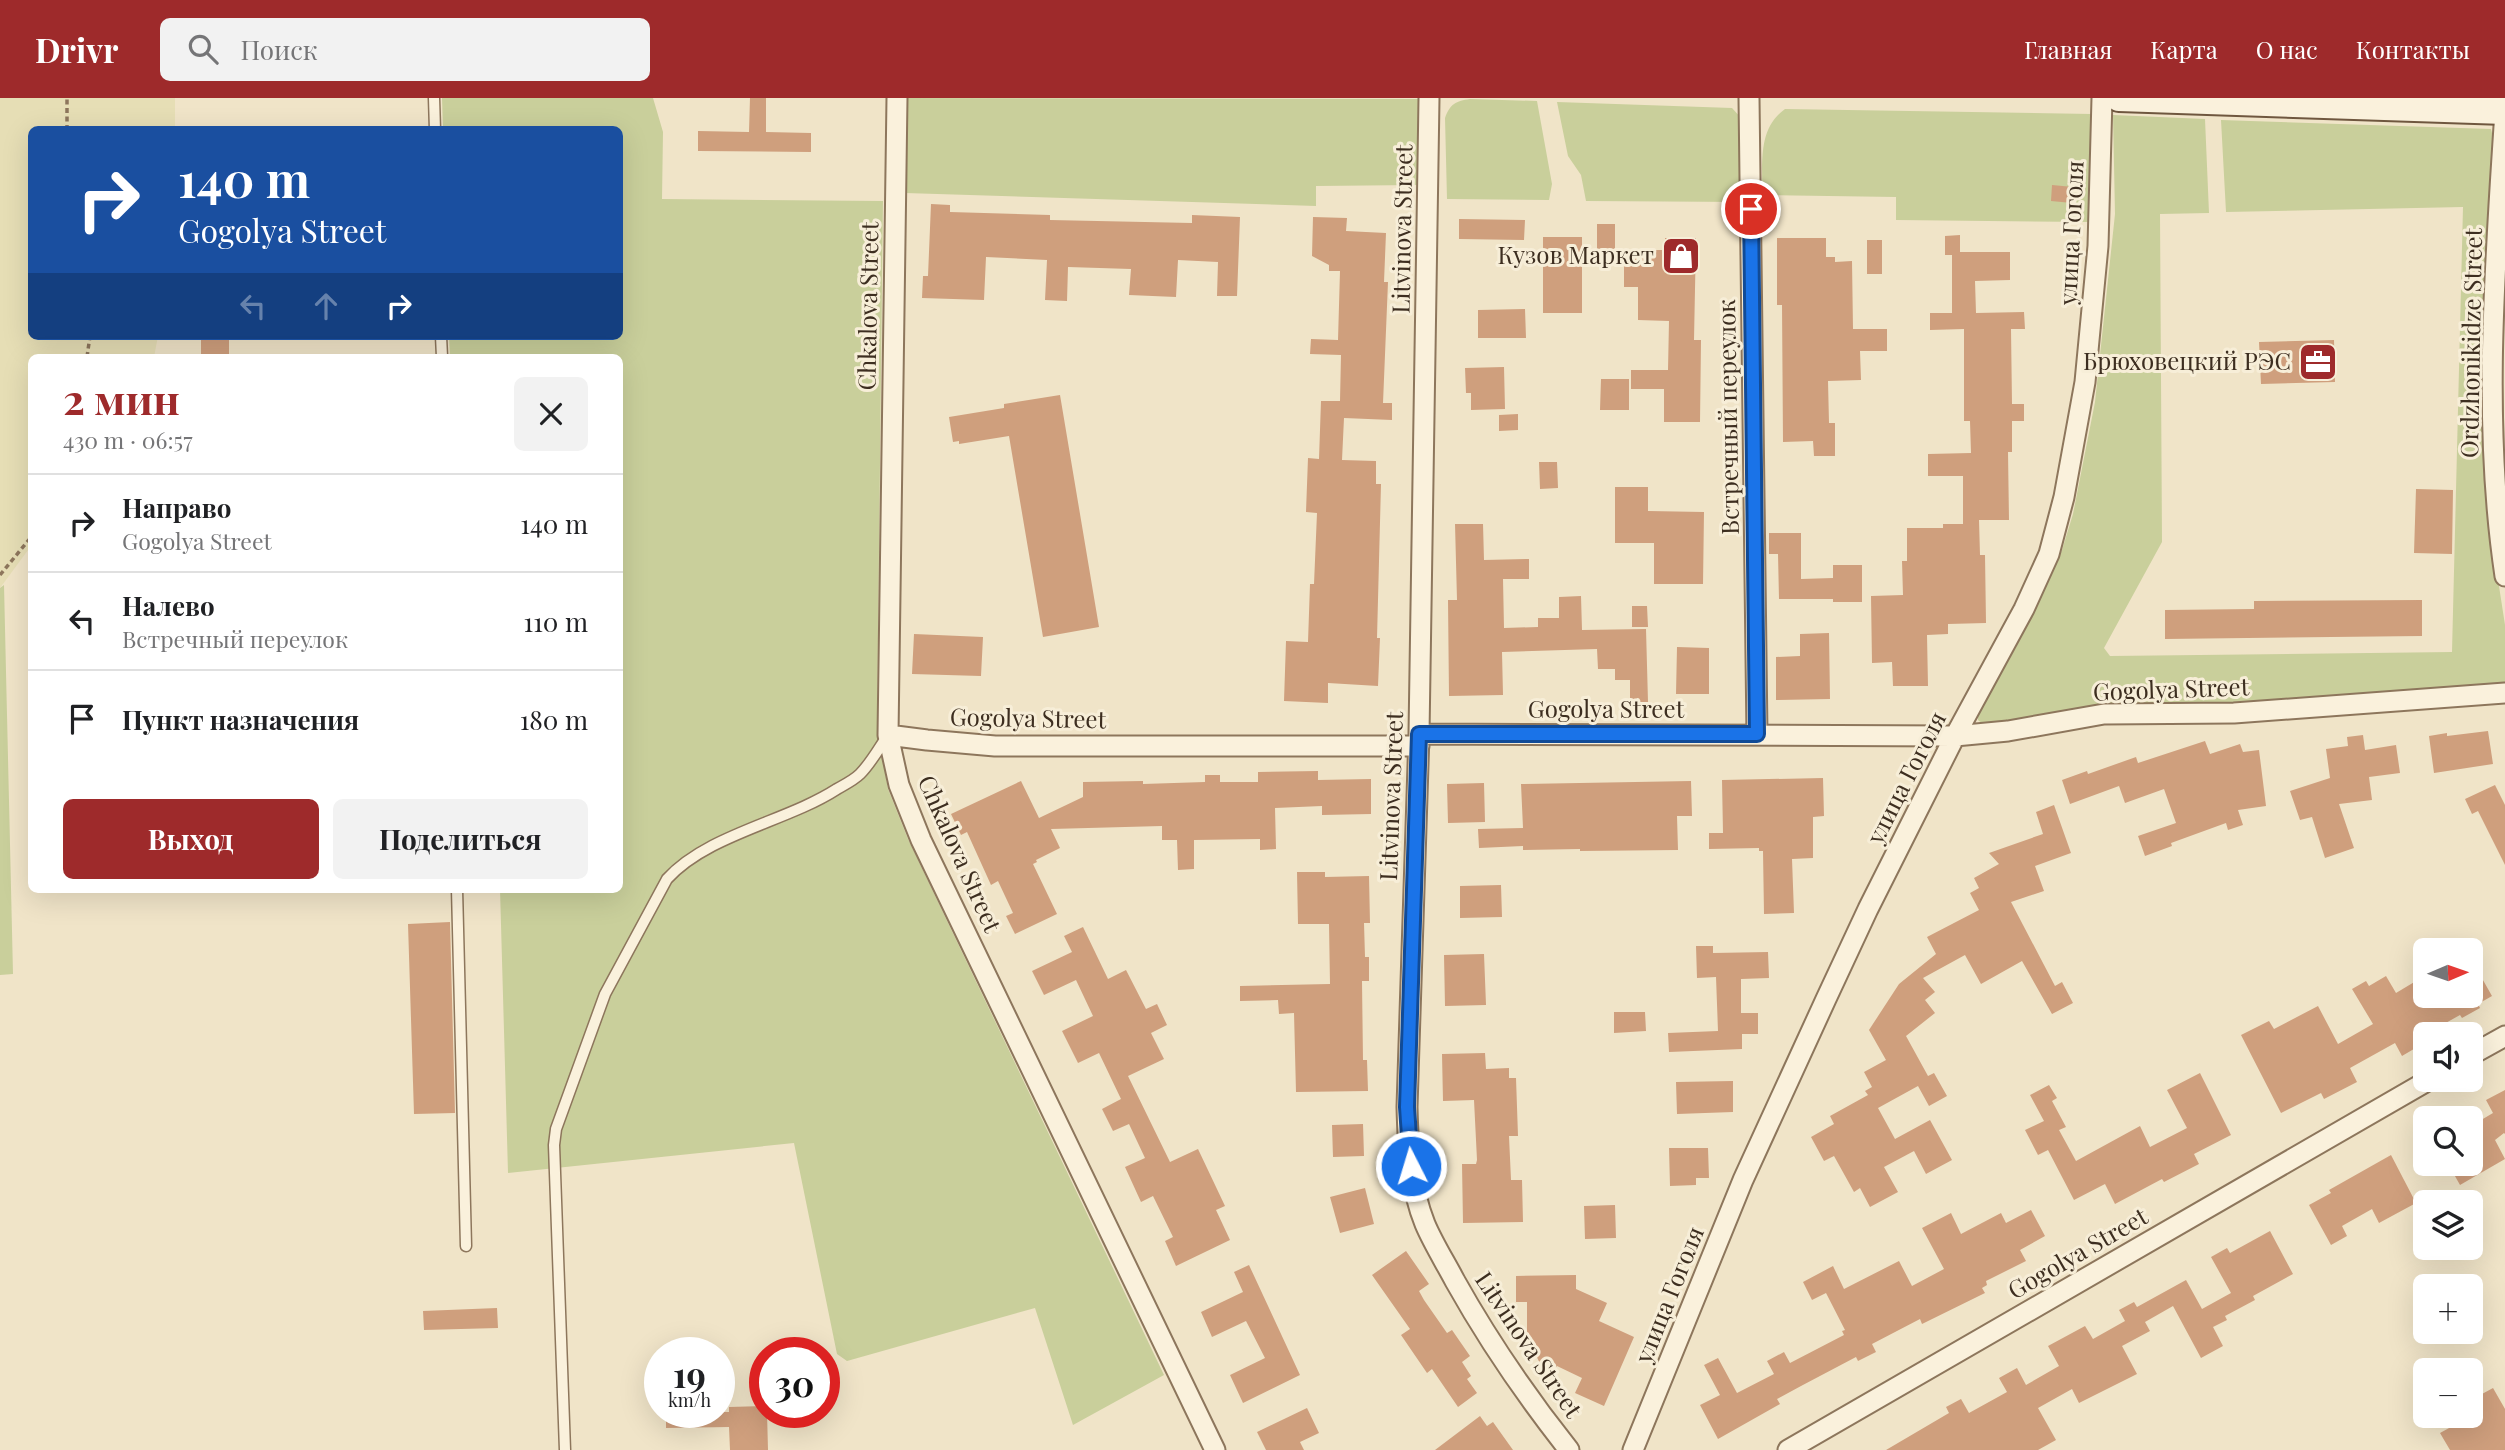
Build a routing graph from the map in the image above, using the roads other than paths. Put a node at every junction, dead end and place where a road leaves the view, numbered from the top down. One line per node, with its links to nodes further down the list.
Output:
1 (434, 98): 8 (lane)
2 (897, 98): 11 (street, Chkalova Street)
3 (1430, 98): 14 (street, Litvinova Street)
4 (1749, 98): 12 (street, Встречный переулок)
5 (2102, 98): 13 (street, улица Гоголя)
6 (2119, 98): 7 (main road)
7 (2505, 111): 9 (street, Ordzhonikidze Street)
8 (435, 126)
9 (2505, 576)
10 (2505, 693): 13 (street, Gogolya Street)
11 (888, 734): 14 (street, Gogolya Street); 20 (lane); 21 (street, Chkalova Street)
12 (1757, 734): 13 (street, Gogolya Street); 14 (street, Gogolya Street)
13 (1955, 736): 23 (street, улица Гоголя)
14 (1419, 740): 22 (street, Litvinova Street)
15 (457, 893): 19 (lane)
16 (2505, 1036): 17 (street)
17 (2483, 1048)
18 (2413, 1089): 24 (street, Gogolya Street)
19 (466, 1246)
20 (565, 1450)
21 (1215, 1450)
22 (1569, 1450)
23 (1633, 1450)
24 (1788, 1450)

